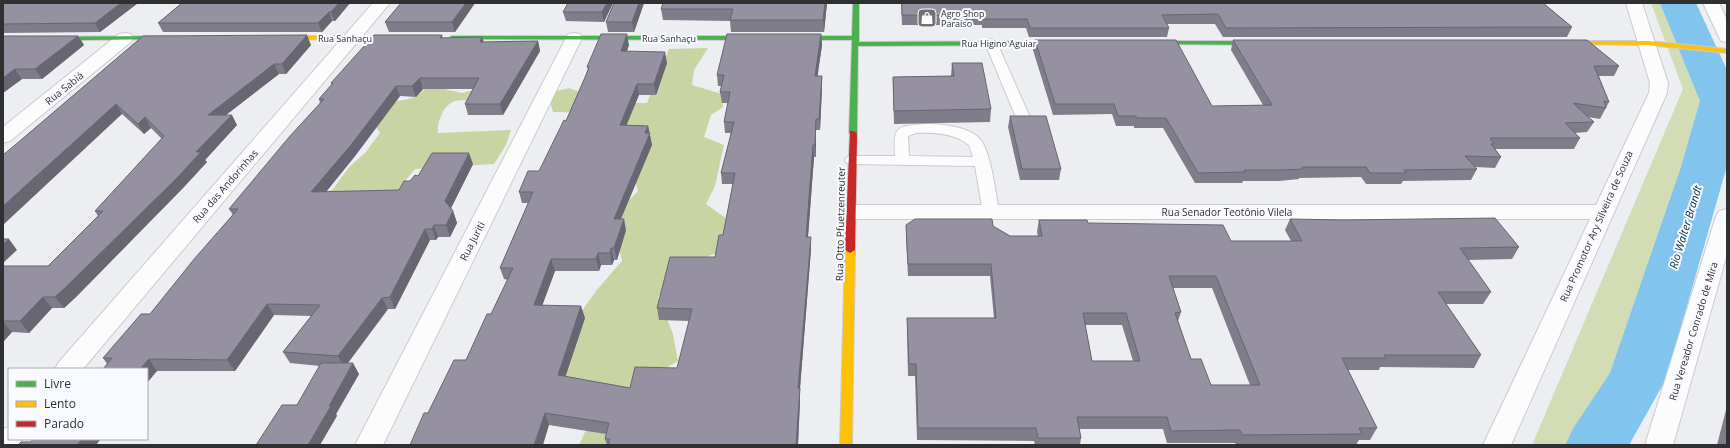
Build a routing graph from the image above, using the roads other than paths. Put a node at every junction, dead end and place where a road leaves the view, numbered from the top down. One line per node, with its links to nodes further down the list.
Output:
1 (382, 3): 9 (street, Rua das Andorinhas)
2 (856, 3): 16 (street, Rua Otto Pfuetzenreuter)
3 (1634, 3): 17 (street, Rua Promotor Ary Silveira de Souza)
4 (1711, 3): 5 (street)
5 (1727, 37)
6 (125, 38): 7 (street); 15 (street); 25 (street, Rua Sabiá)
7 (180, 38)
8 (266, 38): 9 (street, Rua Sanhaçu)
9 (352, 38): 10 (street, Rua Sanhaçu); 33 (street, Rua das Andorinhas)
10 (408, 38)
11 (440, 38): 12 (street, Rua Sanhaçu)
12 (574, 38): 13 (street, Rua Sanhaçu); 34 (street, Rua Juriti)
13 (762, 38)
14 (785, 38): 16 (street)
15 (3, 39)
16 (855, 41): 22 (street, Rua Higino Aguiar); 26 (street, Rua Otto Pfuetzenreuter)
17 (1648, 42): 21 (street); 23 (street); 31 (street, Rua Promotor Ary Silveira de Souza)
18 (1070, 43): 22 (street, Rua Higino Aguiar)
19 (1142, 43): 20 (street)
20 (1268, 43)
21 (1553, 43)
22 (991, 44): 24 (lane)
23 (1727, 50)
24 (1022, 115)
25 (3, 138)
26 (852, 160): 27 (lane); 29 (street, Rua Otto Pfuetzenreuter)
27 (902, 161): 28 (lane); 28 (lane)
28 (982, 162): 30 (lane)
29 (851, 212): 30 (street, Rua Senador Teotônio Vilela); 35 (street, Rua Otto Pfuetzenreuter)
30 (991, 212): 31 (street, Rua Senador Teotônio Vilela)
31 (1602, 212): 36 (street, Rua Promotor Ary Silveira de Souza)
32 (1727, 216): 37 (street, Rua Vereador Conrado de Mira)
33 (69, 368)
34 (369, 445)
35 (846, 445)
36 (1497, 445)
37 (1659, 445)

